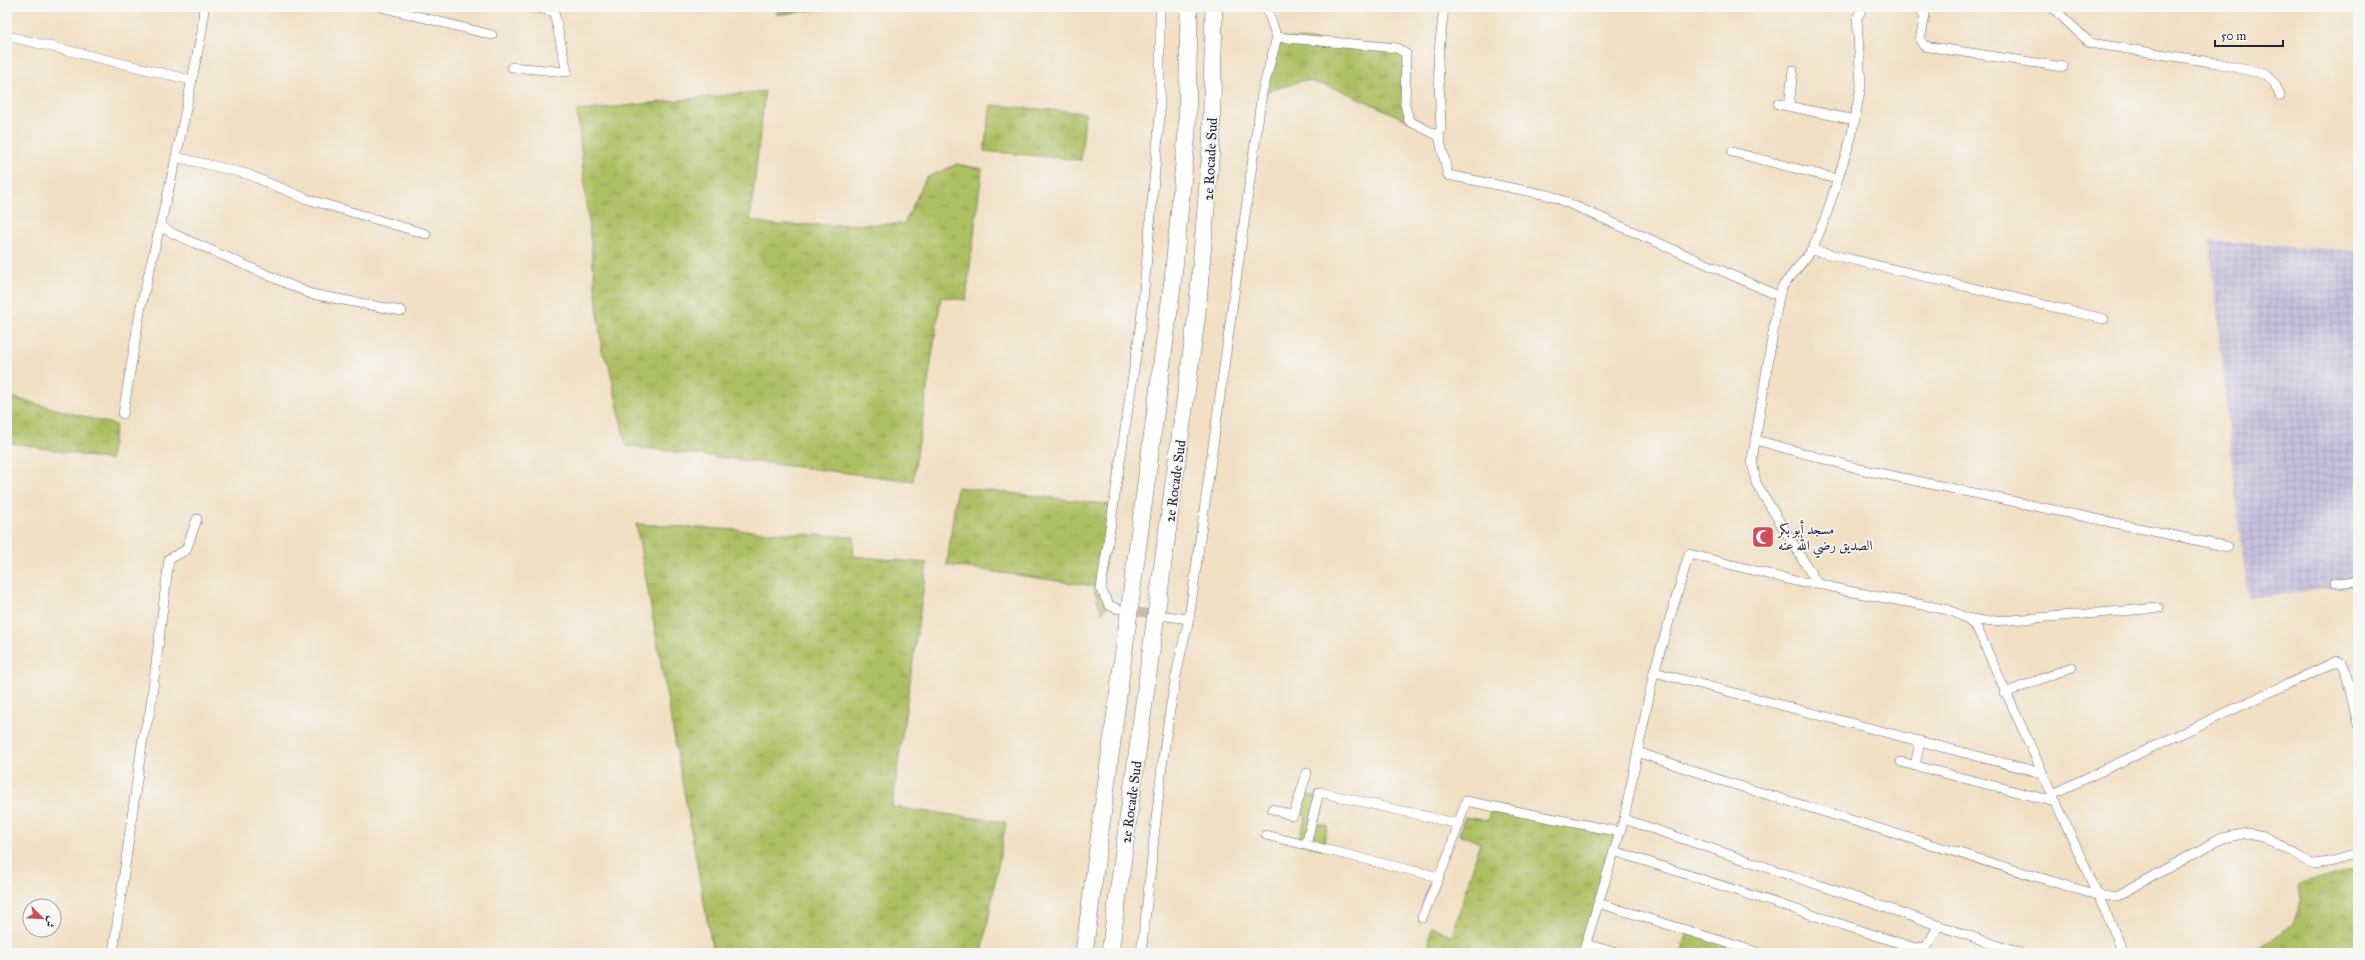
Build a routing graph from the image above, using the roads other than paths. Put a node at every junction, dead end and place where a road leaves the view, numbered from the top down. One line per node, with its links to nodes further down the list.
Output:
1 (204, 7): 19 (street)
2 (381, 7): 13 (street)
3 (530, 7): 12 (street)
4 (1160, 7): 42 (street)
5 (1189, 7): 74 (highway, 2e Rocade Sud)
6 (1214, 7): 75 (highway, 2e Rocade Sud)
7 (1266, 7): 15 (street)
8 (1444, 7): 24 (street)
9 (1863, 7): 23 (street)
10 (1911, 7): 17 (street)
11 (2052, 7): 20 (street)
12 (554, 9): 16 (street)
13 (492, 35)
14 (7, 36): 19 (street)
15 (1277, 37): 24 (street); 45 (street)
16 (512, 67)
17 (2063, 67)
18 (1793, 70): 22 (street)
19 (191, 80): 26 (street)
20 (2280, 96)
21 (1778, 104): 22 (street)
22 (1788, 106): 23 (street)
23 (1855, 120): 27 (street)
24 (1439, 136): 31 (street)
25 (1732, 152): 27 (street)
26 (176, 157): 28 (street); 29 (street)
27 (1837, 179): 30 (street)
28 (160, 226): 32 (street); 34 (street)
29 (426, 234)
30 (1812, 250): 31 (street); 33 (street)
31 (1779, 296): 35 (street)
32 (402, 311)
33 (2104, 319)
34 (123, 414)
35 (1756, 440): 37 (street); 39 (street)
36 (197, 519): 73 (street)
37 (2228, 547)
38 (2358, 581): 40 (street)
39 (1817, 583): 44 (street); 47 (street)
40 (2335, 583)
41 (2159, 608): 44 (street)
42 (1118, 609)
43 (1166, 616): 45 (street)
44 (1966, 618): 48 (street)
45 (1189, 620): 76 (street)
46 (2072, 667): 48 (street)
47 (1654, 672): 50 (street); 51 (street)
48 (2005, 693): 55 (street)
49 (2358, 725): 58 (street)
50 (1920, 741): 53 (street); 55 (street)
51 (1637, 752): 60 (street); 68 (street)
52 (1901, 762): 53 (street)
53 (1914, 766): 58 (street)
54 (1307, 773): 56 (street)
55 (2042, 773): 58 (street)
56 (1301, 793): 57 (street); 59 (street)
57 (1318, 797): 61 (street); 64 (street)
58 (2054, 798): 68 (street)
59 (1272, 809)
60 (1624, 819): 62 (street); 71 (street)
61 (1459, 824): 62 (street); 67 (street)
62 (1620, 832): 65 (street)
63 (1266, 835): 64 (street)
64 (1306, 845): 67 (street)
65 (1614, 851): 69 (street); 71 (street)
66 (2358, 854): 68 (street)
67 (1439, 877): 70 (street)
68 (2100, 896): 80 (street)
69 (1598, 902): 72 (street); 78 (street)
70 (1422, 918)
71 (1939, 925): 79 (street)
72 (1584, 949): 77 (street)
73 (113, 953)
74 (1084, 953)
75 (1110, 953)
76 (1141, 953)
77 (1616, 953)
78 (1760, 953)
79 (2020, 953)
80 (2124, 953)

